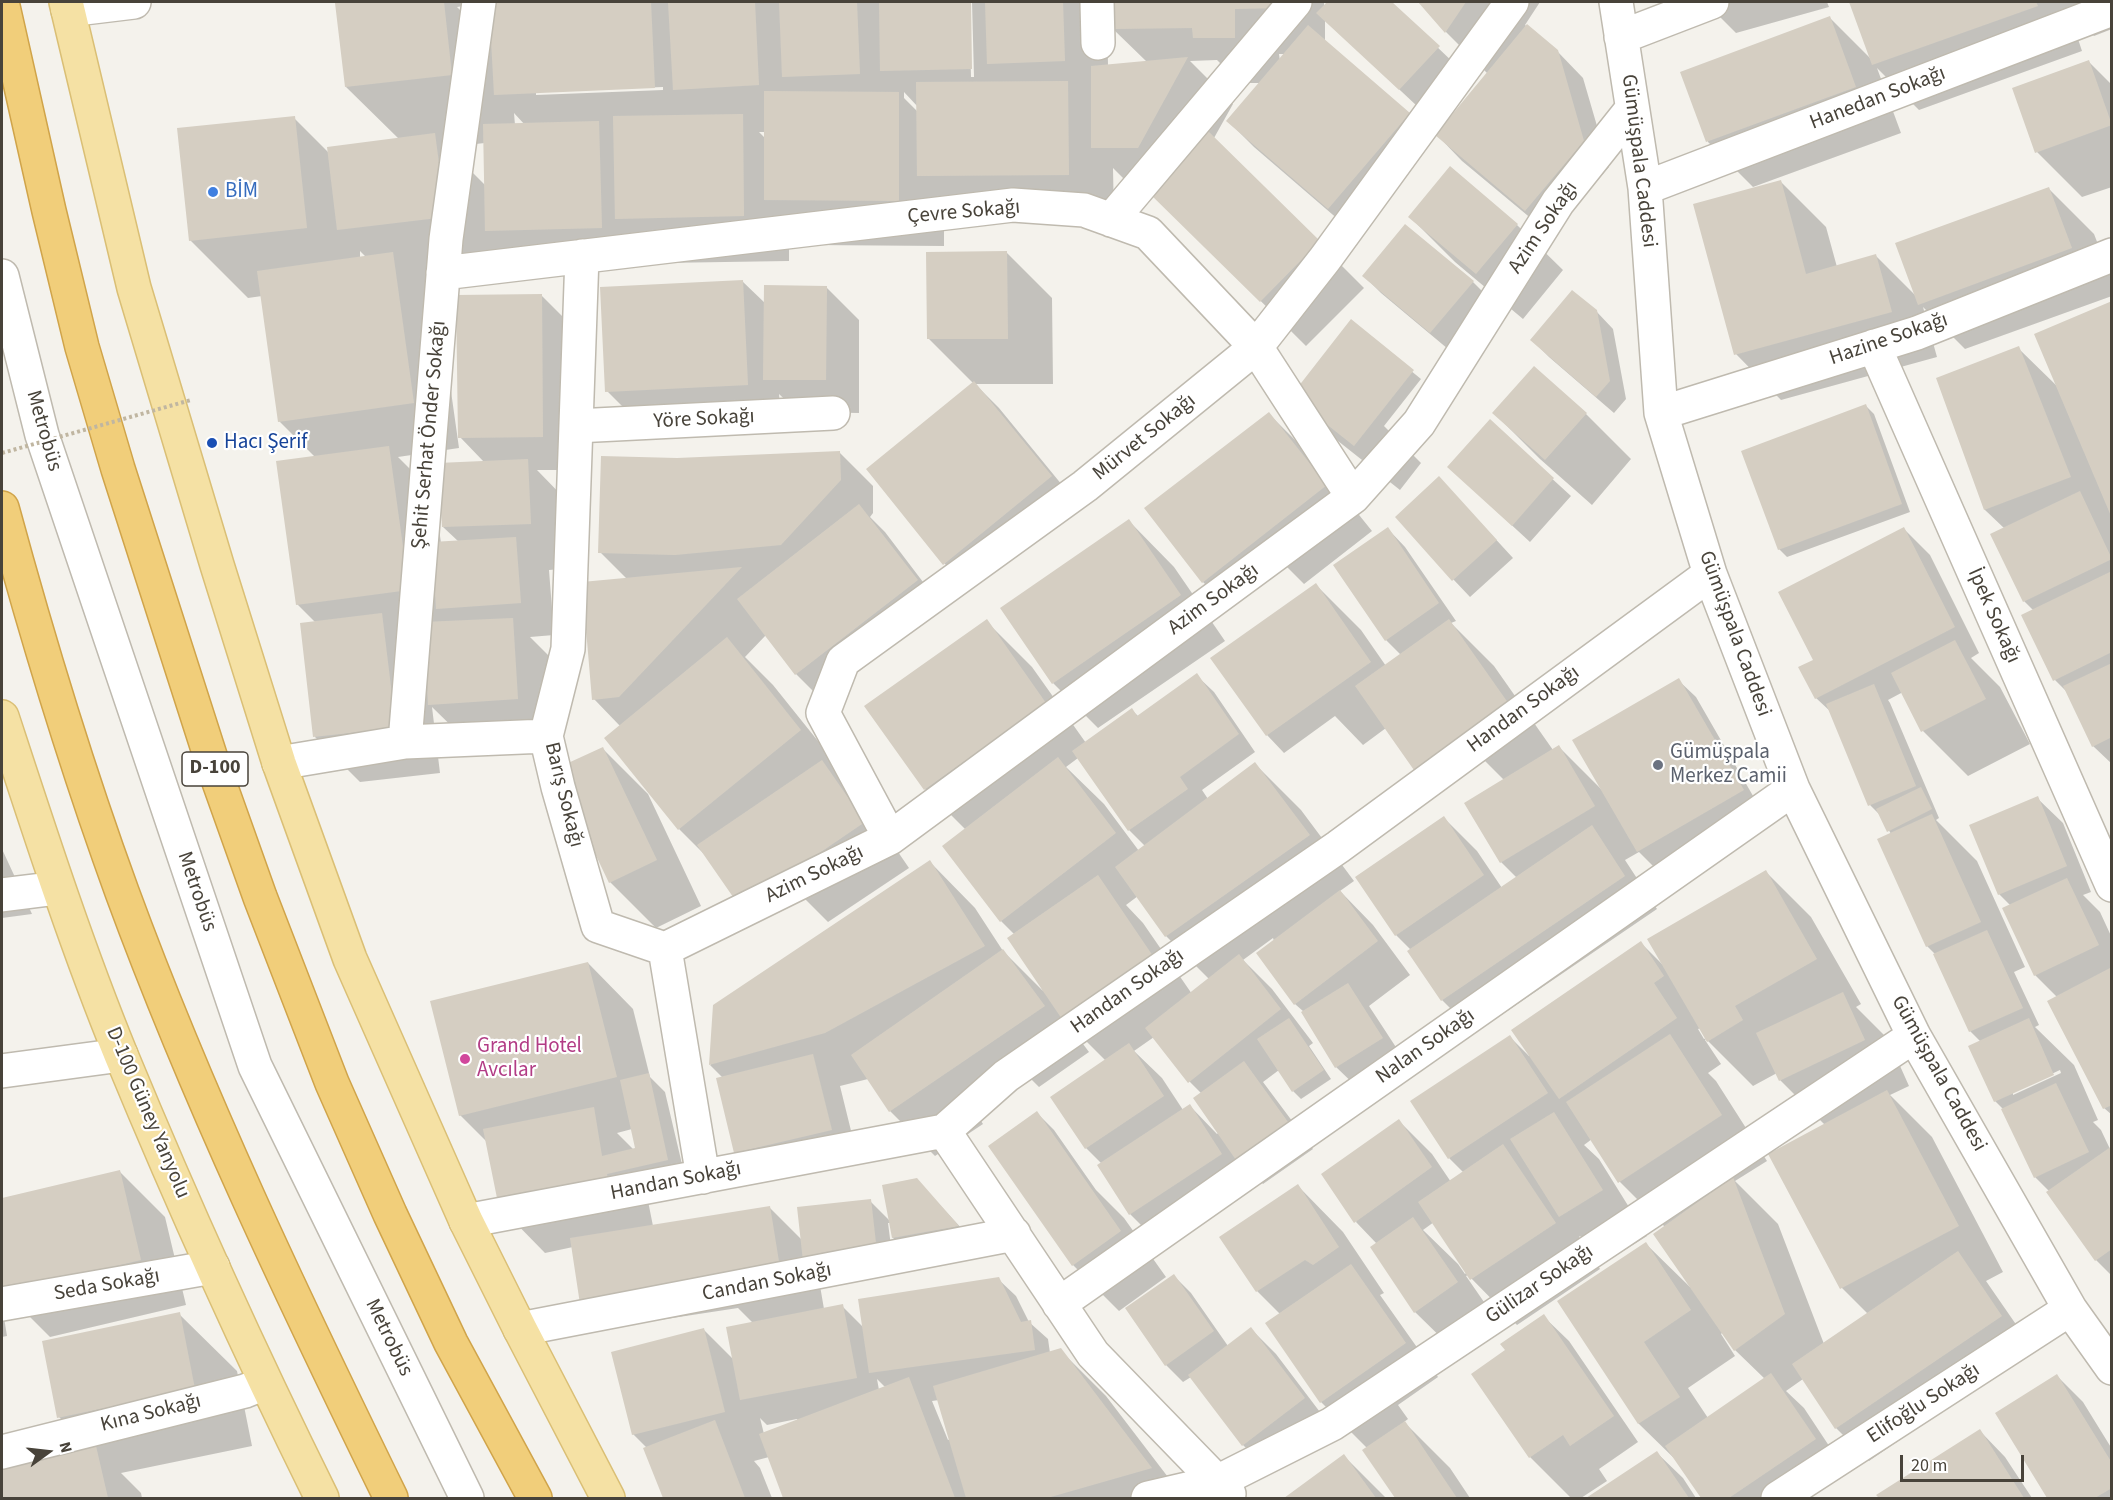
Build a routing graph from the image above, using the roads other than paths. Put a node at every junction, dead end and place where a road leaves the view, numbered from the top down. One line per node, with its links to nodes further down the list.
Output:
1 (2, 2): 57 (highway, D-100)
2 (134, 2): 9 (street)
3 (479, 2): 18 (street, Şehit Serhat Önder Sokağı)
4 (1097, 2): 12 (street)
5 (1295, 2): 15 (street)
6 (1512, 2): 21 (street, Mürvet Sokağı)
7 (1616, 2): 11 (street, Gümüşpala Caddesi)
8 (1712, 2): 11 (street)
9 (67, 6): 31 (main road)
10 (2112, 9): 14 (street, Hanedan Sokağı)
11 (1621, 37): 13 (street, Gümüşpala Caddesi)
12 (1098, 43)
13 (1632, 109): 14 (street, Gümüşpala Caddesi); 25 (street, Azim Sokağı)
14 (1645, 188): 22 (street, Gümüşpala Caddesi)
15 (1111, 220): 17 (street, Çevre Sokağı); 21 (street, Çevre Sokağı)
16 (2112, 255): 20 (street, Hazine Sokağı)
17 (582, 256): 18 (street, Çevre Sokağı); 24 (street, Barış Sokağı)
18 (443, 273): 30 (street, Şehit Serhat Önder Sokağı)
19 (2, 276): 54 (street, Metrobüs)
20 (1874, 346): 22 (street, Hazine Sokağı); 34 (street, İpek Sokağı)
21 (1256, 348): 25 (street, Çevre Sokağı); 33 (street, Mürvet Sokağı)
22 (1661, 412): 27 (street, Gümüşpala Caddesi)
23 (833, 413): 24 (street, Yöre Sokağı)
24 (576, 426): 29 (street, Barış Sokağı)
25 (1353, 497): 33 (street, Azim Sokağı)
26 (2, 508): 56 (highway)
27 (1710, 574): 32 (street, Gümüşpala Caddesi); 41 (street, Handan Sokağı)
28 (2, 717): 35 (main road, D-100 Güney Yanyolu)
29 (546, 736): 30 (street); 37 (street, Barış Sokağı)
30 (405, 742): 31 (street)
31 (279, 763): 43 (main road)
32 (1793, 789): 38 (street, Gümüşpala Caddesi); 47 (street, Nalan Sokağı)
33 (890, 838): 37 (street, Azim Sokağı)
34 (2112, 885)
35 (58, 888): 36 (street); 39 (main road, D-100 Güney Yanyolu)
36 (2, 895)
37 (665, 949): 42 (street)
38 (1914, 1036): 48 (street, Gümüşpala Caddesi); 53 (street, Gülizar Sokağı)
39 (121, 1055): 40 (street); 45 (main road, D-100 Güney Yanyolu)
40 (2, 1071)
41 (945, 1131): 42 (street, Handan Sokağı); 44 (street)
42 (703, 1177): 43 (street, Handan Sokağı)
43 (466, 1221): 49 (main road)
44 (1014, 1234): 47 (street); 49 (street, Candan Sokağı)
45 (213, 1267): 46 (street, Seda Sokağı); 51 (main road, D-100 Güney Yanyolu)
46 (2, 1304)
47 (1059, 1304): 53 (street)
48 (2070, 1309): 50 (street, Gümüşpala Caddesi); 60 (street, Elifoğlu Sokağı)
49 (520, 1329): 58 (main road)
50 (2112, 1368)
51 (265, 1383): 52 (street, Kına Sokağı); 55 (main road, D-100 Güney Yanyolu)
52 (2, 1452)
53 (1225, 1490): 59 (street, Gülizar Sokağı)
54 (463, 1493)
55 (322, 1498)
56 (391, 1498)
57 (535, 1498)
58 (608, 1498)
59 (1148, 1498)
60 (1778, 1498)

